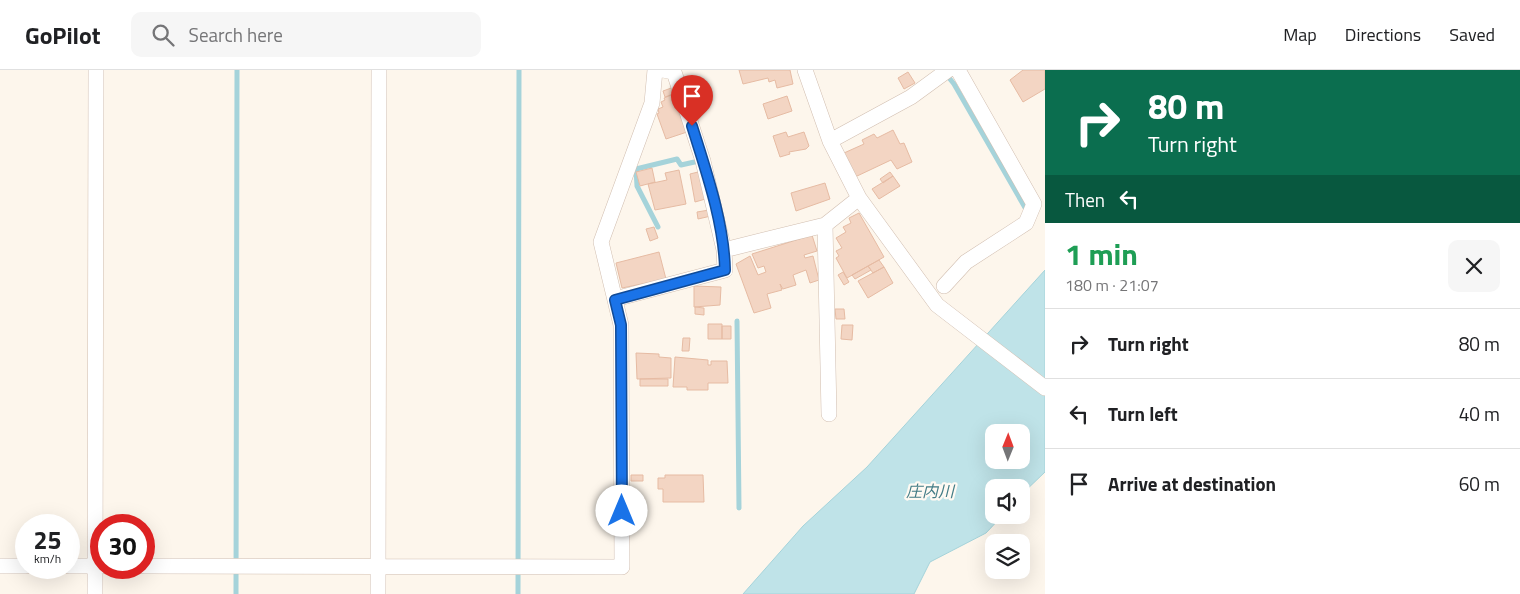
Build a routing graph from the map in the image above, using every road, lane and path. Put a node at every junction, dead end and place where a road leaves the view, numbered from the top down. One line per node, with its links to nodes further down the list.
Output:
1 (96, 70): 16 (street)
2 (379, 70): 20 (street)
3 (655, 70): 13 (street)
4 (662, 70): 11 (street)
5 (805, 70): 8 (street)
6 (948, 70): 8 (street)
7 (958, 70): 12 (street)
8 (830, 141): 9 (street)
9 (859, 198): 10 (street); 14 (street)
10 (826, 225): 11 (street); 15 (street)
11 (724, 250): 13 (street)
12 (944, 286)
13 (615, 300): 20 (street)
14 (1045, 388)
15 (829, 414)
16 (98, 514)
17 (0, 566): 18 (street)
18 (15, 566)
19 (155, 566): 20 (street)
20 (378, 566): 23 (street)
21 (97, 579): 22 (street)
22 (95, 594)
23 (378, 594)

